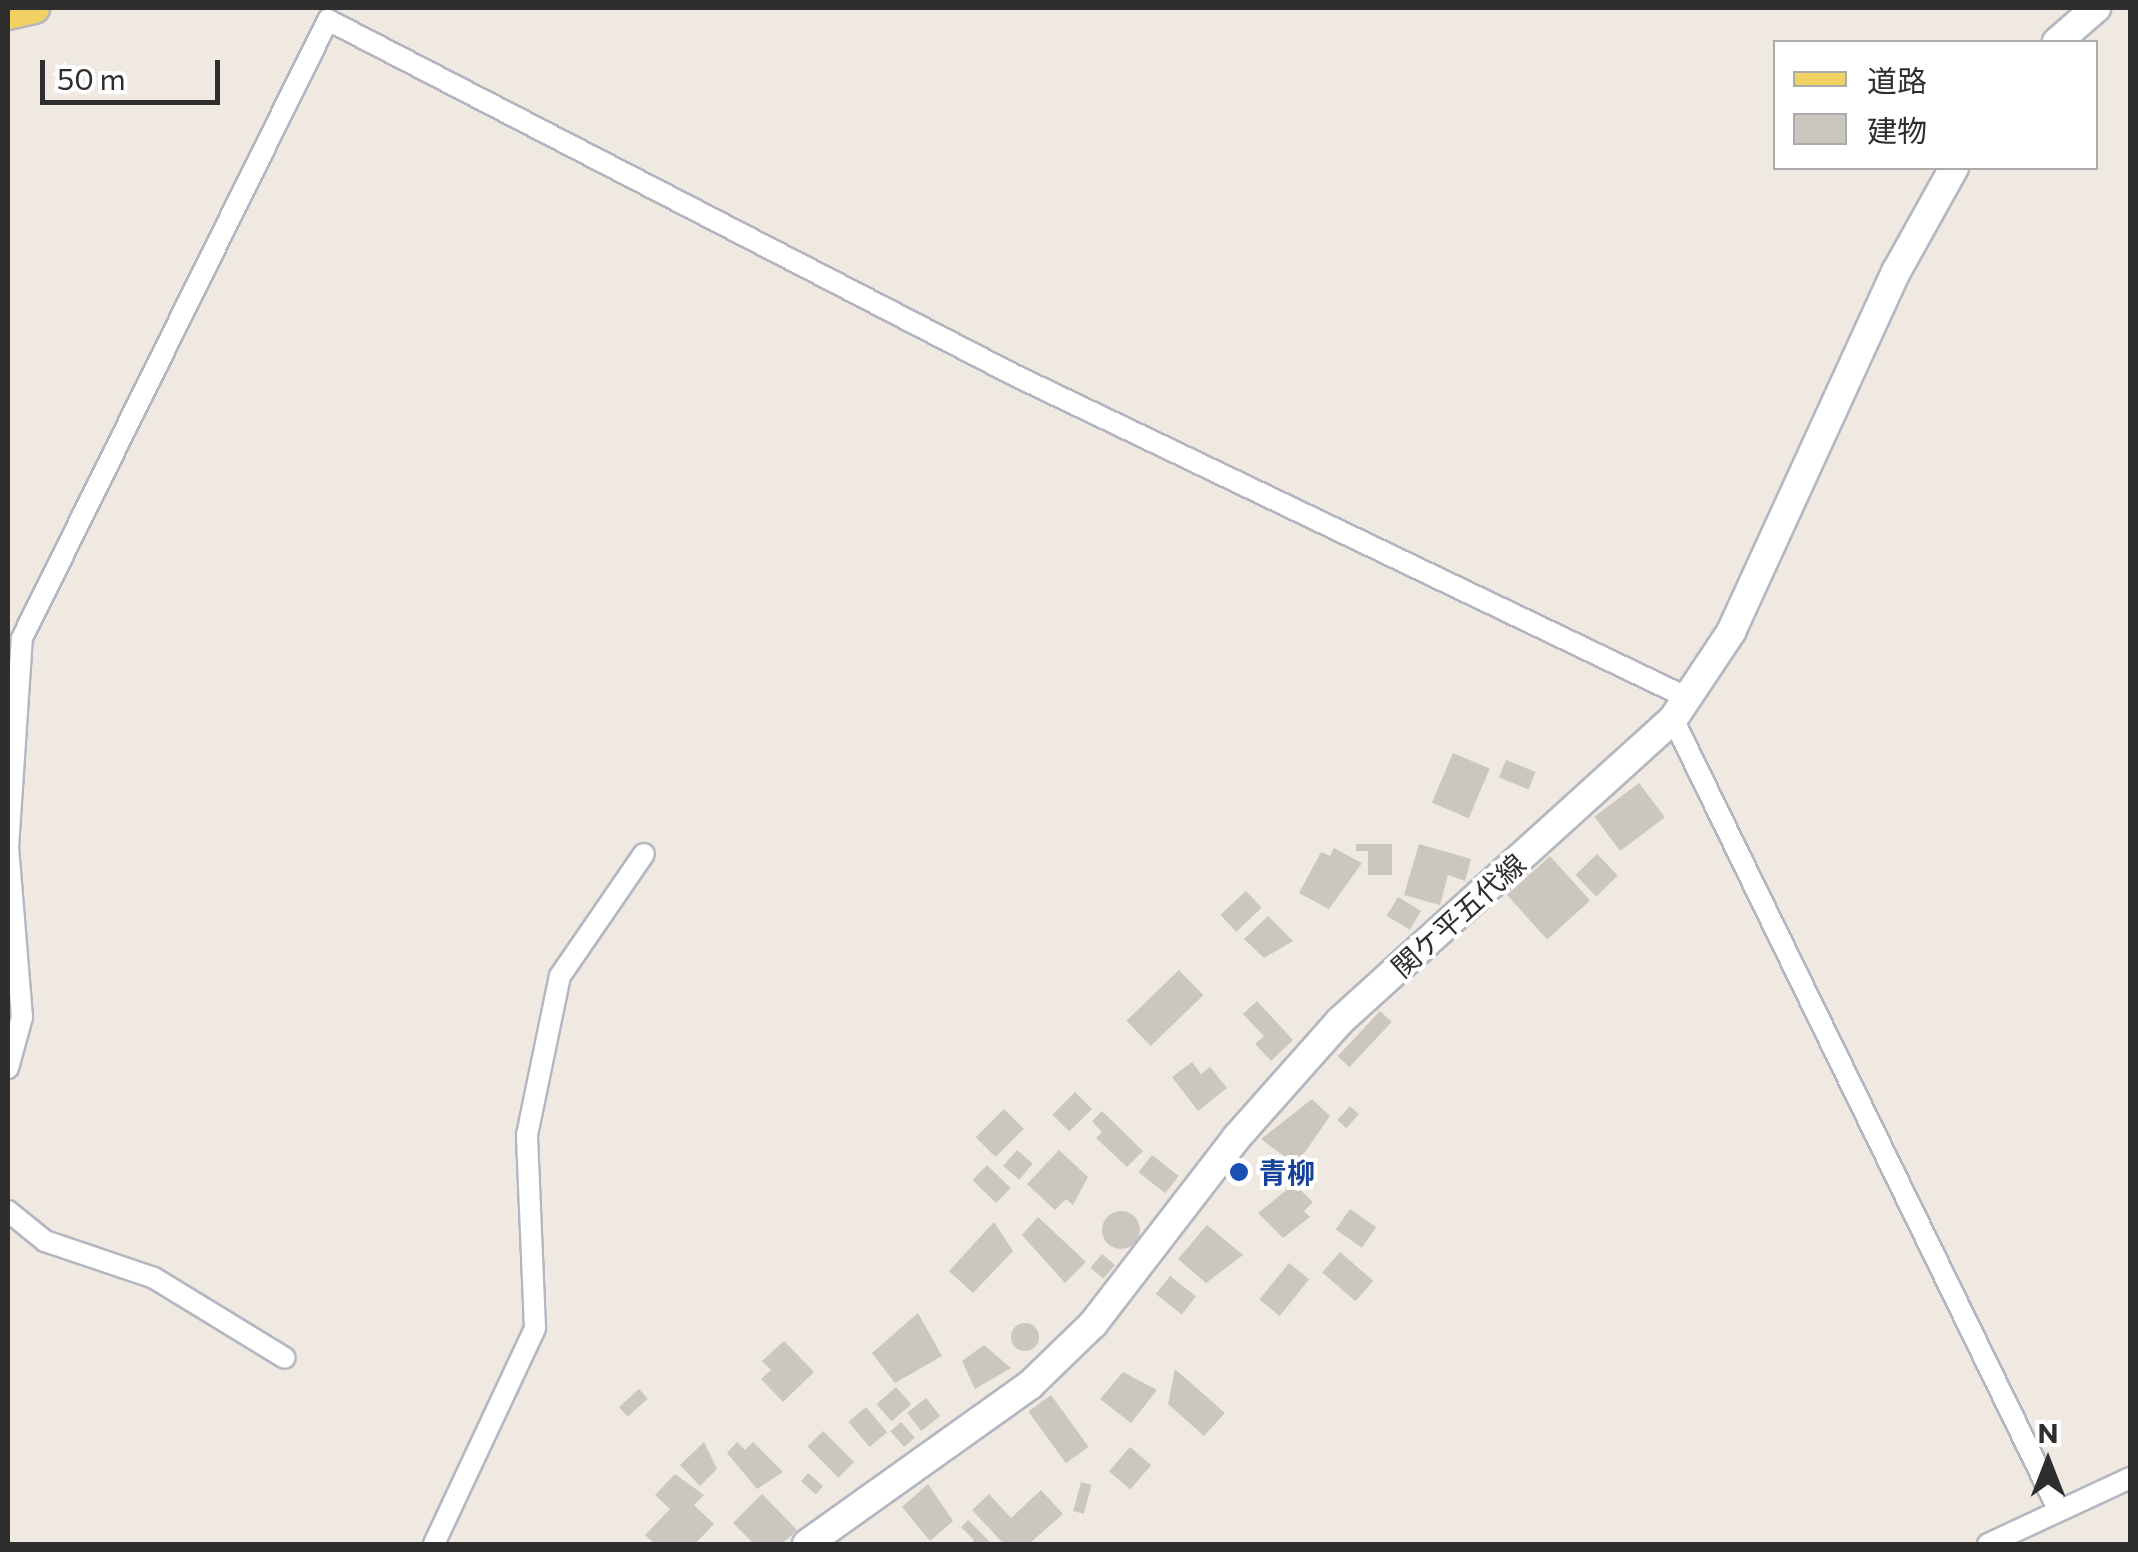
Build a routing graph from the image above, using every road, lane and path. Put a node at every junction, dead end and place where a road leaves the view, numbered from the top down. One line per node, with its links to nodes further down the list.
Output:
1 (34, 8): 3 (main road)
2 (2096, 8): 4 (main road)
3 (8, 14)
4 (2059, 40)
5 (1953, 170): 6 (main road, 関ケ平五代線)
6 (1682, 709): 8 (street); 12 (street); 14 (main road, 関ケ平五代線)
7 (644, 854): 13 (street)
8 (8, 1068)
9 (8, 1211): 10 (street)
10 (285, 1358)
11 (2130, 1478): 12 (street)
12 (2059, 1511): 15 (street)
13 (434, 1544)
14 (807, 1544)
15 (1988, 1544)

